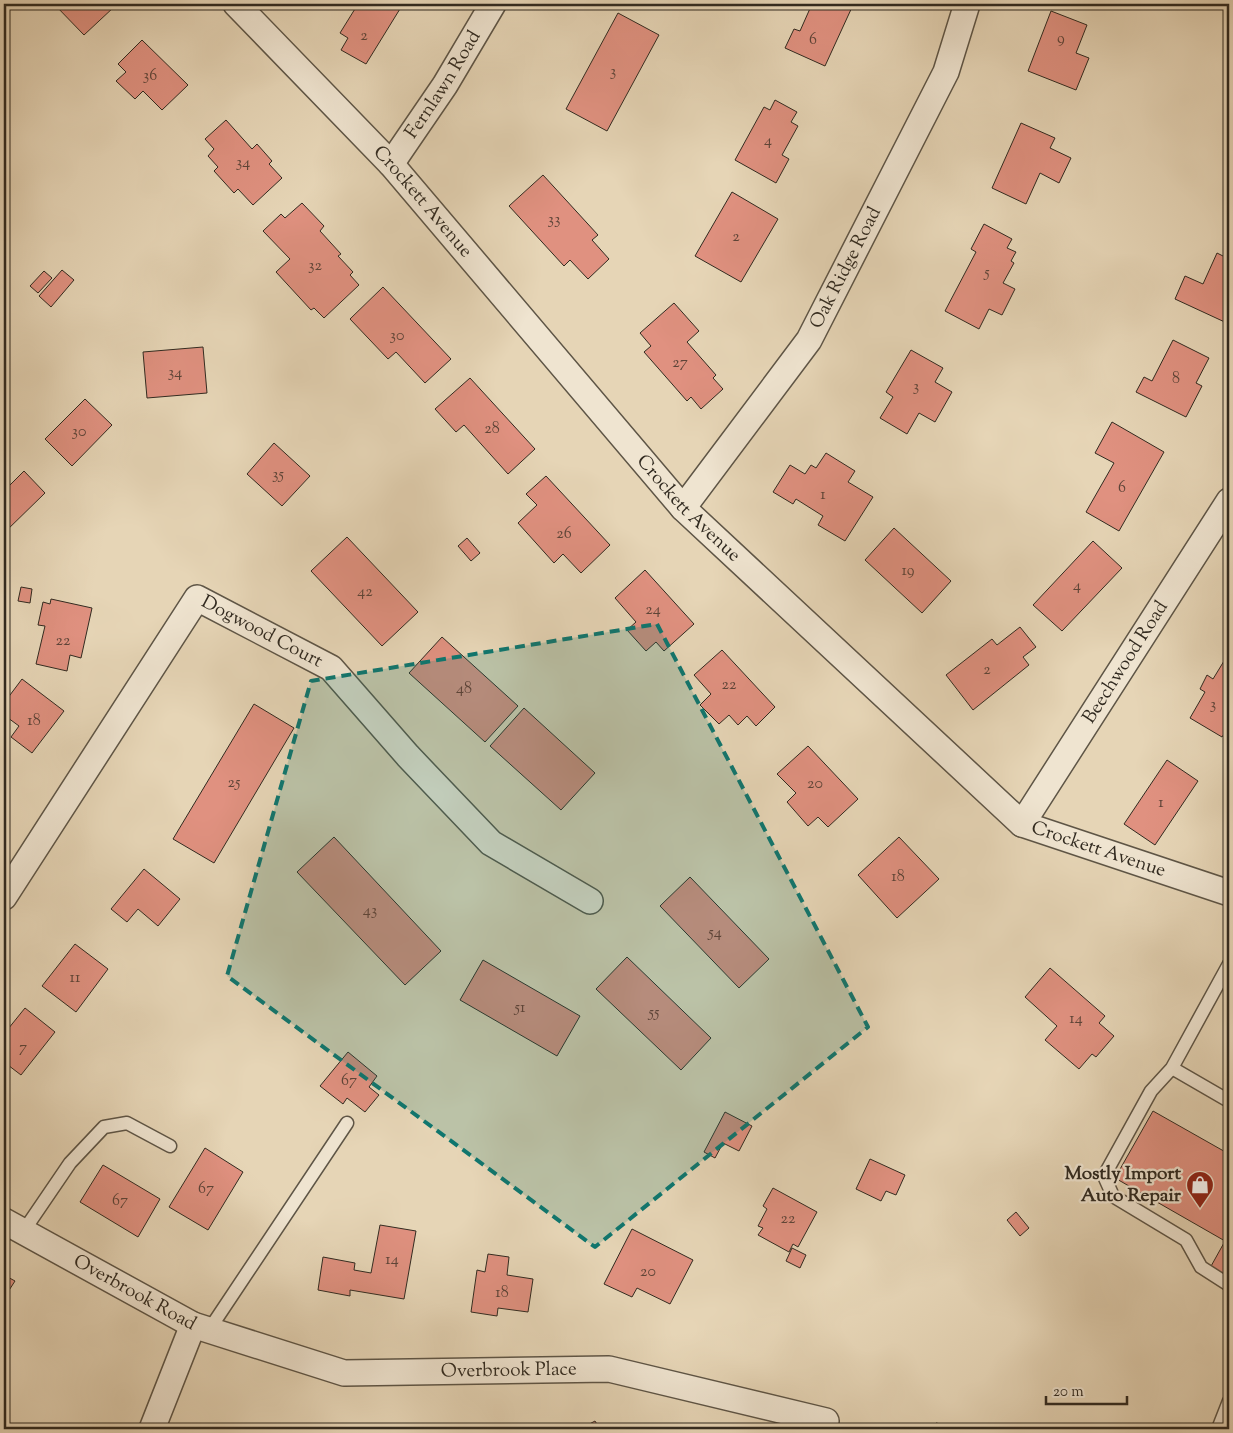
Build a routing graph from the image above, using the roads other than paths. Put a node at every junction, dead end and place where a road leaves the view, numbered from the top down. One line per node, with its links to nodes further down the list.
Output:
1 (236, 4): 4 (street, Crockett Avenue)
2 (493, 4): 4 (street, Fernlawn Road)
3 (967, 4): 6 (street, Oak Ridge Road)
4 (390, 164): 6 (street, Crockett Avenue)
5 (1229, 501): 7 (street, Beechwood Road)
6 (683, 508): 7 (street, Crockett Avenue)
7 (1022, 824): 8 (street, Crockett Avenue)
8 (1229, 893)
9 (4, 897): 10 (street, Dogwood Court)
10 (590, 901)
11 (1229, 964): 12 (lane)
12 (1172, 1068): 13 (lane); 17 (lane)
13 (1229, 1100)
14 (347, 1122): 18 (lane)
15 (170, 1146): 16 (lane)
16 (14, 1227): 18 (street, Overbrook Road)
17 (1229, 1285)
18 (201, 1327): 20 (street, Overbrook Place); 21 (street, Overbrook Road)
19 (1229, 1401): 22 (lane)
20 (826, 1421)
21 (152, 1429)
22 (1218, 1429)

